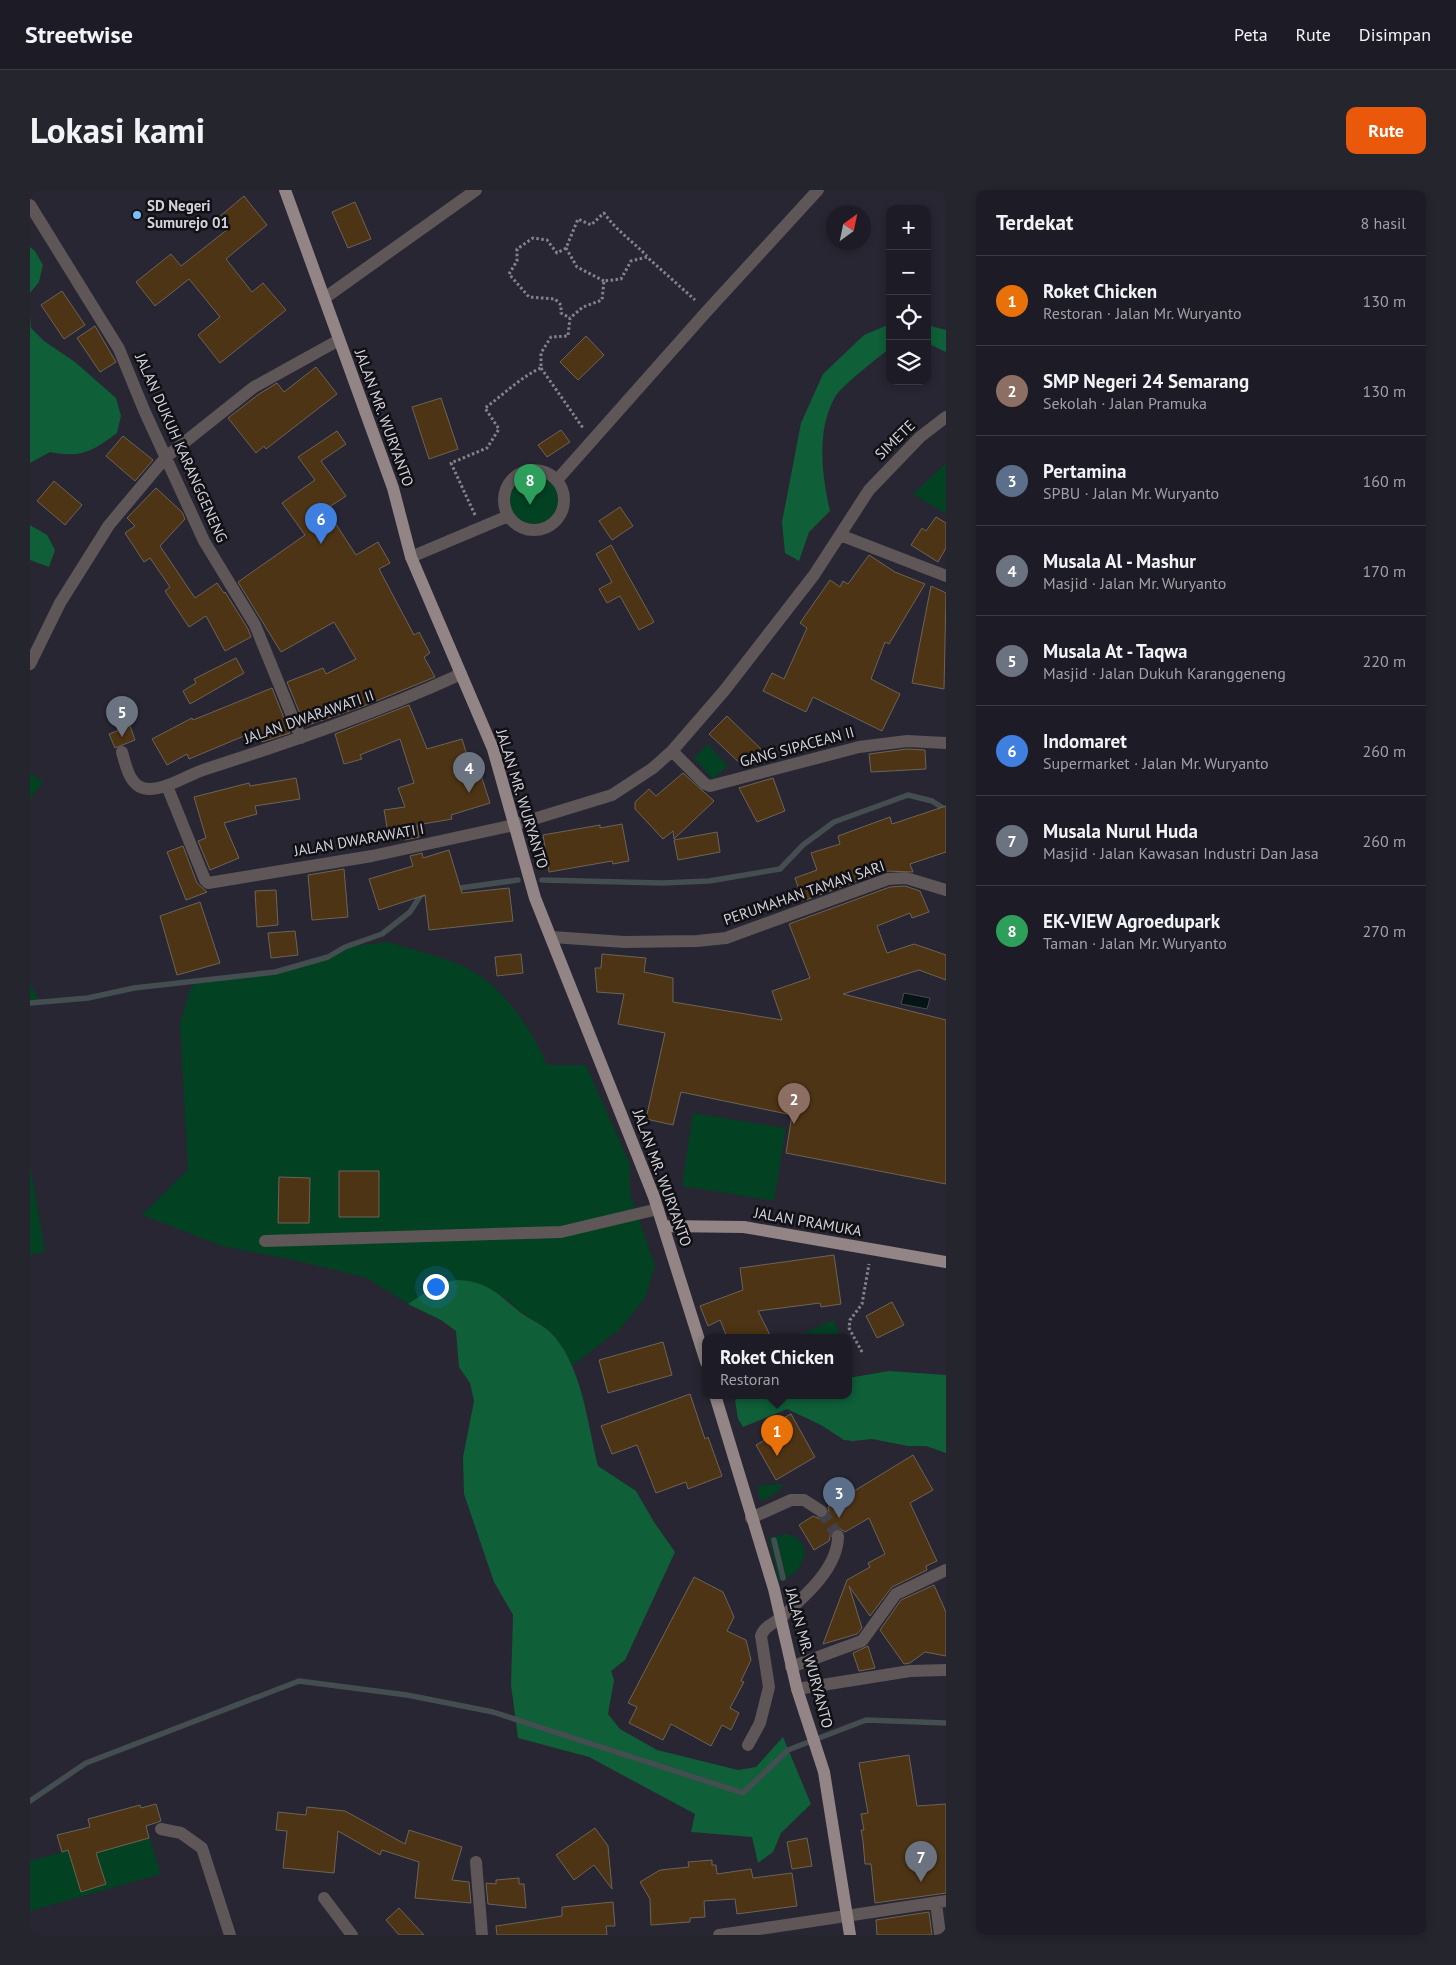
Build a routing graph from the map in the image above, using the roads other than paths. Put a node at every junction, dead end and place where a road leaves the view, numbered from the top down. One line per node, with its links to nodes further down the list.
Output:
1 (285, 190): 5 (main road, JALAN MR. WURYANTO)
2 (476, 190): 5 (street)
3 (818, 190): 9 (street)
4 (30, 205): 8 (street, JALAN DUKUH KARANGGENENG)
5 (326, 297): 6 (main road, JALAN MR. WURYANTO)
6 (339, 340): 8 (street); 12 (main road, JALAN MR. WURYANTO)
7 (946, 417): 11 (street, SIMETE)
8 (166, 457): 14 (street); 16 (street, JALAN DUKUH KARANGGENENG)
9 (557, 480): 10 (street); 10 (street)
10 (508, 516): 12 (street)
11 (840, 535): 13 (street); 18 (street, SIMETE)
12 (411, 557): 15 (main road, JALAN MR. WURYANTO)
13 (946, 576)
14 (30, 664)
15 (461, 674): 16 (street, JALAN DWARAWATI II); 21 (main road, JALAN MR. WURYANTO)
16 (302, 738): 20 (street, JALAN DWARAWATI II)
17 (946, 742): 18 (street, GANG SIPACEAN II)
18 (672, 750): 21 (street, JALAN DWARAWATI I)
19 (122, 752): 20 (street)
20 (167, 786): 21 (street, JALAN DWARAWATI I)
21 (514, 825): 23 (main road, JALAN MR. WURYANTO)
22 (946, 890): 23 (street, PERUMAHAN TAMAN SARI)
23 (552, 937): 24 (main road, JALAN MR. WURYANTO)
24 (658, 1209): 25 (main road, JALAN MR. WURYANTO); 26 (street)
25 (664, 1226): 27 (main road, JALAN PRAMUKA); 28 (main road, JALAN MR. WURYANTO)
26 (265, 1241)
27 (946, 1262)
28 (702, 1349)
29 (716, 1399): 31 (main road, JALAN MR. WURYANTO)
30 (821, 1511): 31 (street)
31 (751, 1518): 34 (main road, JALAN MR. WURYANTO)
32 (838, 1536): 34 (street)
33 (946, 1570): 35 (street)
34 (782, 1618): 35 (main road, JALAN MR. WURYANTO); 38 (street)
35 (791, 1667): 37 (main road, JALAN MR. WURYANTO)
36 (946, 1670): 37 (street)
37 (797, 1689): 43 (main road, JALAN MR. WURYANTO)
38 (748, 1746)
39 (162, 1830): 44 (street)
40 (476, 1862): 46 (street)
41 (324, 1898): 45 (street)
42 (941, 1902): 43 (street); 49 (street)
43 (849, 1916): 47 (street); 48 (main road, JALAN MR. WURYANTO)
44 (230, 1935)
45 (352, 1935)
46 (482, 1935)
47 (719, 1935)
48 (850, 1935)
49 (940, 1935)

